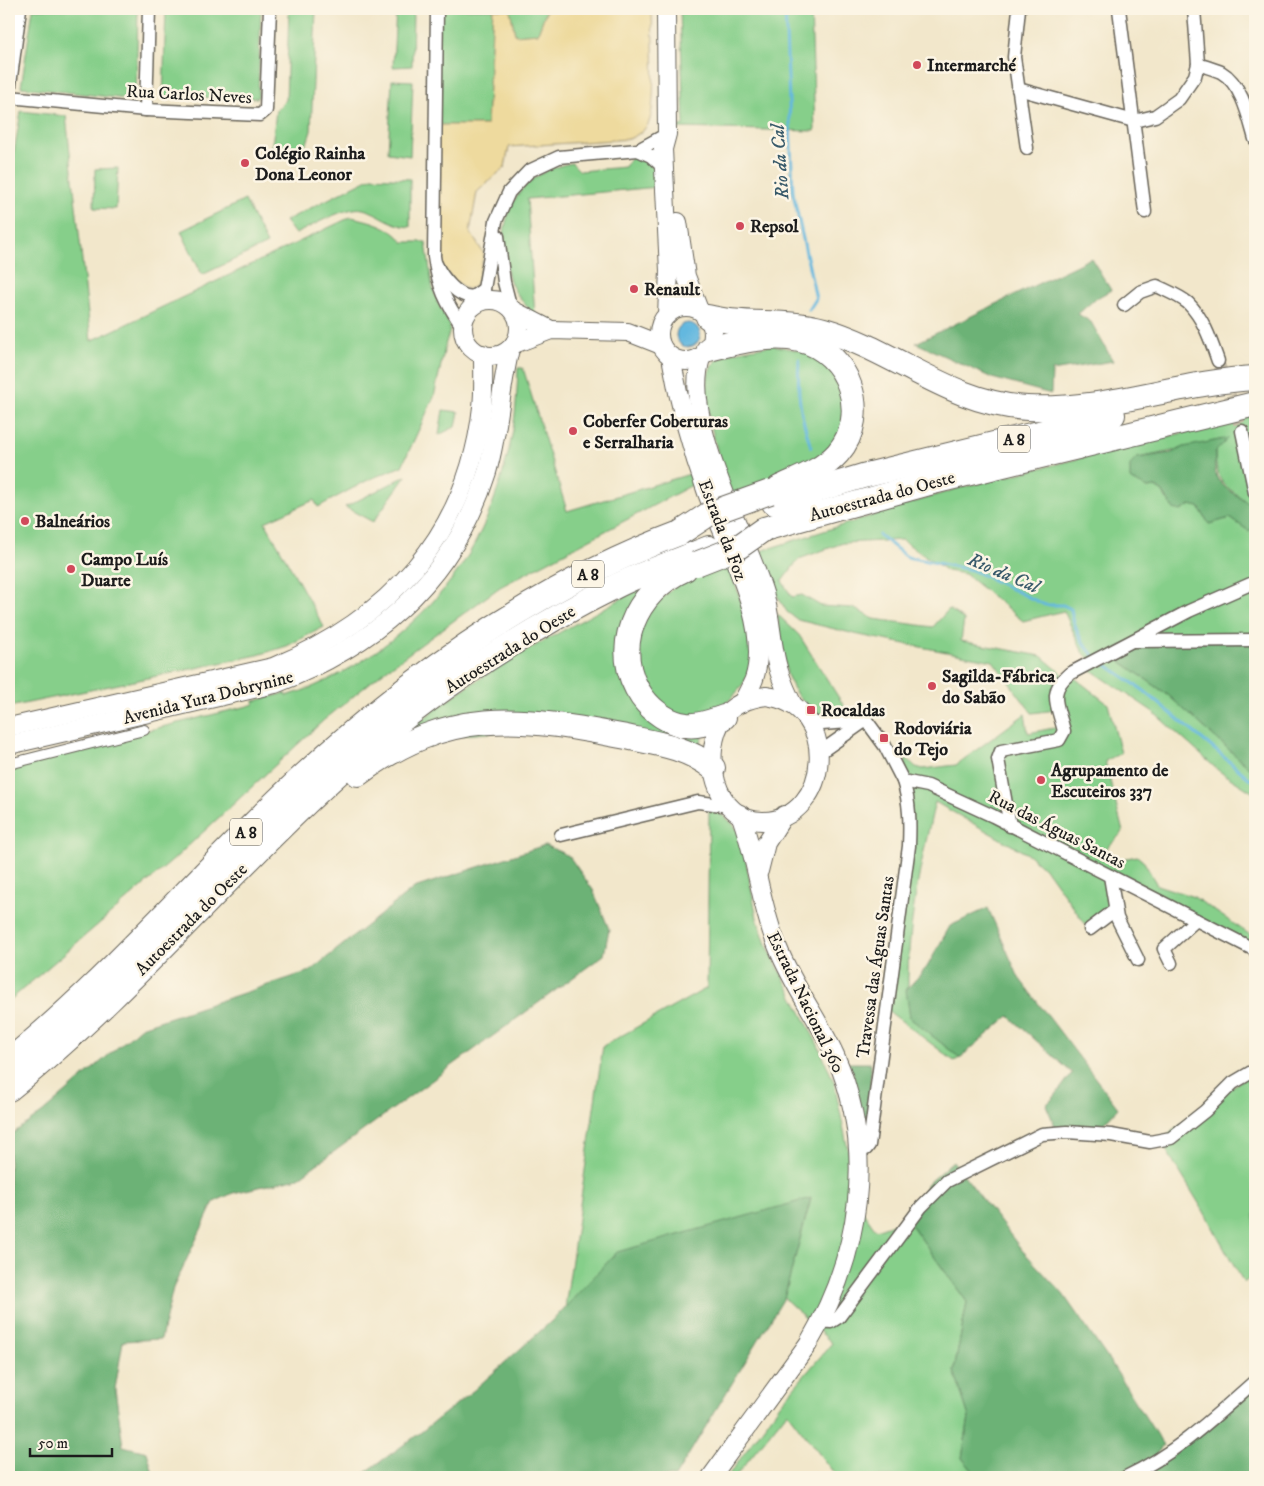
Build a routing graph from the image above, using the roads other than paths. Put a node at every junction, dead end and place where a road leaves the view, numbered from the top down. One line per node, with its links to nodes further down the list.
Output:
1 (20, 9): 11 (street)
2 (149, 9): 13 (street)
3 (270, 9): 13 (street, Rua Carlos Neves)
4 (437, 9): 22 (street)
5 (666, 9): 15 (main road)
6 (1019, 9): 10 (street)
7 (1119, 9): 14 (street)
8 (1194, 9): 9 (street)
9 (1198, 64): 14 (street); 16 (street)
10 (1018, 90): 14 (street); 17 (street)
11 (9, 92)
12 (9, 98): 13 (street, Rua Carlos Neves)
13 (146, 110)
14 (1134, 121): 20 (street)
15 (667, 134): 18 (street); 19 (main road); 26 (main road)
16 (1255, 139)
17 (1027, 148)
18 (638, 150): 19 (street); 21 (street)
19 (664, 168): 27 (main road)
20 (1146, 212)
21 (496, 221): 23 (street); 25 (street)
22 (434, 256): 23 (street); 28 (street)
23 (484, 295): 25 (main road); 28 (main road)
24 (1124, 305): 35 (street)
25 (513, 310): 29 (main road); 31 (main road)
26 (703, 314): 27 (main road); 33 (main road); 36 (highway)
27 (665, 318): 30 (main road); 32 (main road)
28 (464, 329): 34 (main road)
29 (551, 330): 30 (main road); 31 (main road)
30 (628, 332): 32 (main road)
31 (512, 346): 34 (main road); 52 (main road, Avenida Yura Dobrynine)
32 (666, 351): 33 (main road); 45 (main road, Estrada da Foz)
33 (705, 353): 40 (highway); 46 (main road, Estrada da Foz)
34 (483, 354): 50 (main road, Avenida Yura Dobrynine)
35 (1218, 361)
36 (1255, 379): 40 (highway, Autoestrada do Oeste / A 8)
37 (1255, 404): 41 (highway, Autoestrada do Oeste / A 8, bridge)
38 (1242, 430): 39 (street)
39 (1255, 493)
40 (772, 497): 71 (highway, Autoestrada do Oeste / A 8, bridge)
41 (702, 556): 47 (highway); 64 (highway, Autoestrada do Oeste / A 8)
42 (1255, 582): 44 (street)
43 (1255, 640): 44 (street)
44 (1130, 641): 60 (street)
45 (742, 703): 46 (main road); 47 (main road)
46 (792, 703): 49 (main road)
47 (724, 718): 55 (main road)
48 (866, 720): 49 (street); 53 (street); 56 (street)
49 (810, 722): 53 (main road)
50 (9, 727)
51 (144, 730): 54 (street)
52 (9, 745)
53 (819, 753): 59 (main road)
54 (9, 764)
55 (714, 776): 57 (street); 58 (main road); 64 (highway)
56 (903, 781): 60 (street, Rua das Águas Santas); 74 (street, Travessa das Águas Santas)
57 (698, 802): 58 (street); 61 (street)
58 (735, 810): 59 (main road); 62 (main road, Estrada Nacional 360)
59 (784, 815): 62 (main road, Estrada Nacional 360)
60 (1010, 826): 63 (street, Rua das Águas Santas)
61 (562, 835)
62 (758, 874): 74 (main road, Estrada Nacional 360)
63 (1110, 876): 65 (street); 66 (street, Rua das Águas Santas)
64 (228, 881): 73 (highway, Autoestrada do Oeste / A 8)
65 (1115, 910): 67 (street); 69 (street)
66 (1196, 920): 68 (street, Rua das Águas Santas); 70 (street)
67 (1090, 929)
68 (1255, 950)
69 (1138, 960)
70 (1170, 963)
71 (9, 1060)
72 (1255, 1070): 75 (street)
73 (9, 1089)
74 (858, 1151): 75 (main road, Estrada Nacional 360)
75 (821, 1321): 77 (main road, Estrada Nacional 360)
76 (1255, 1381): 78 (street)
77 (711, 1477)
78 (1126, 1477)

